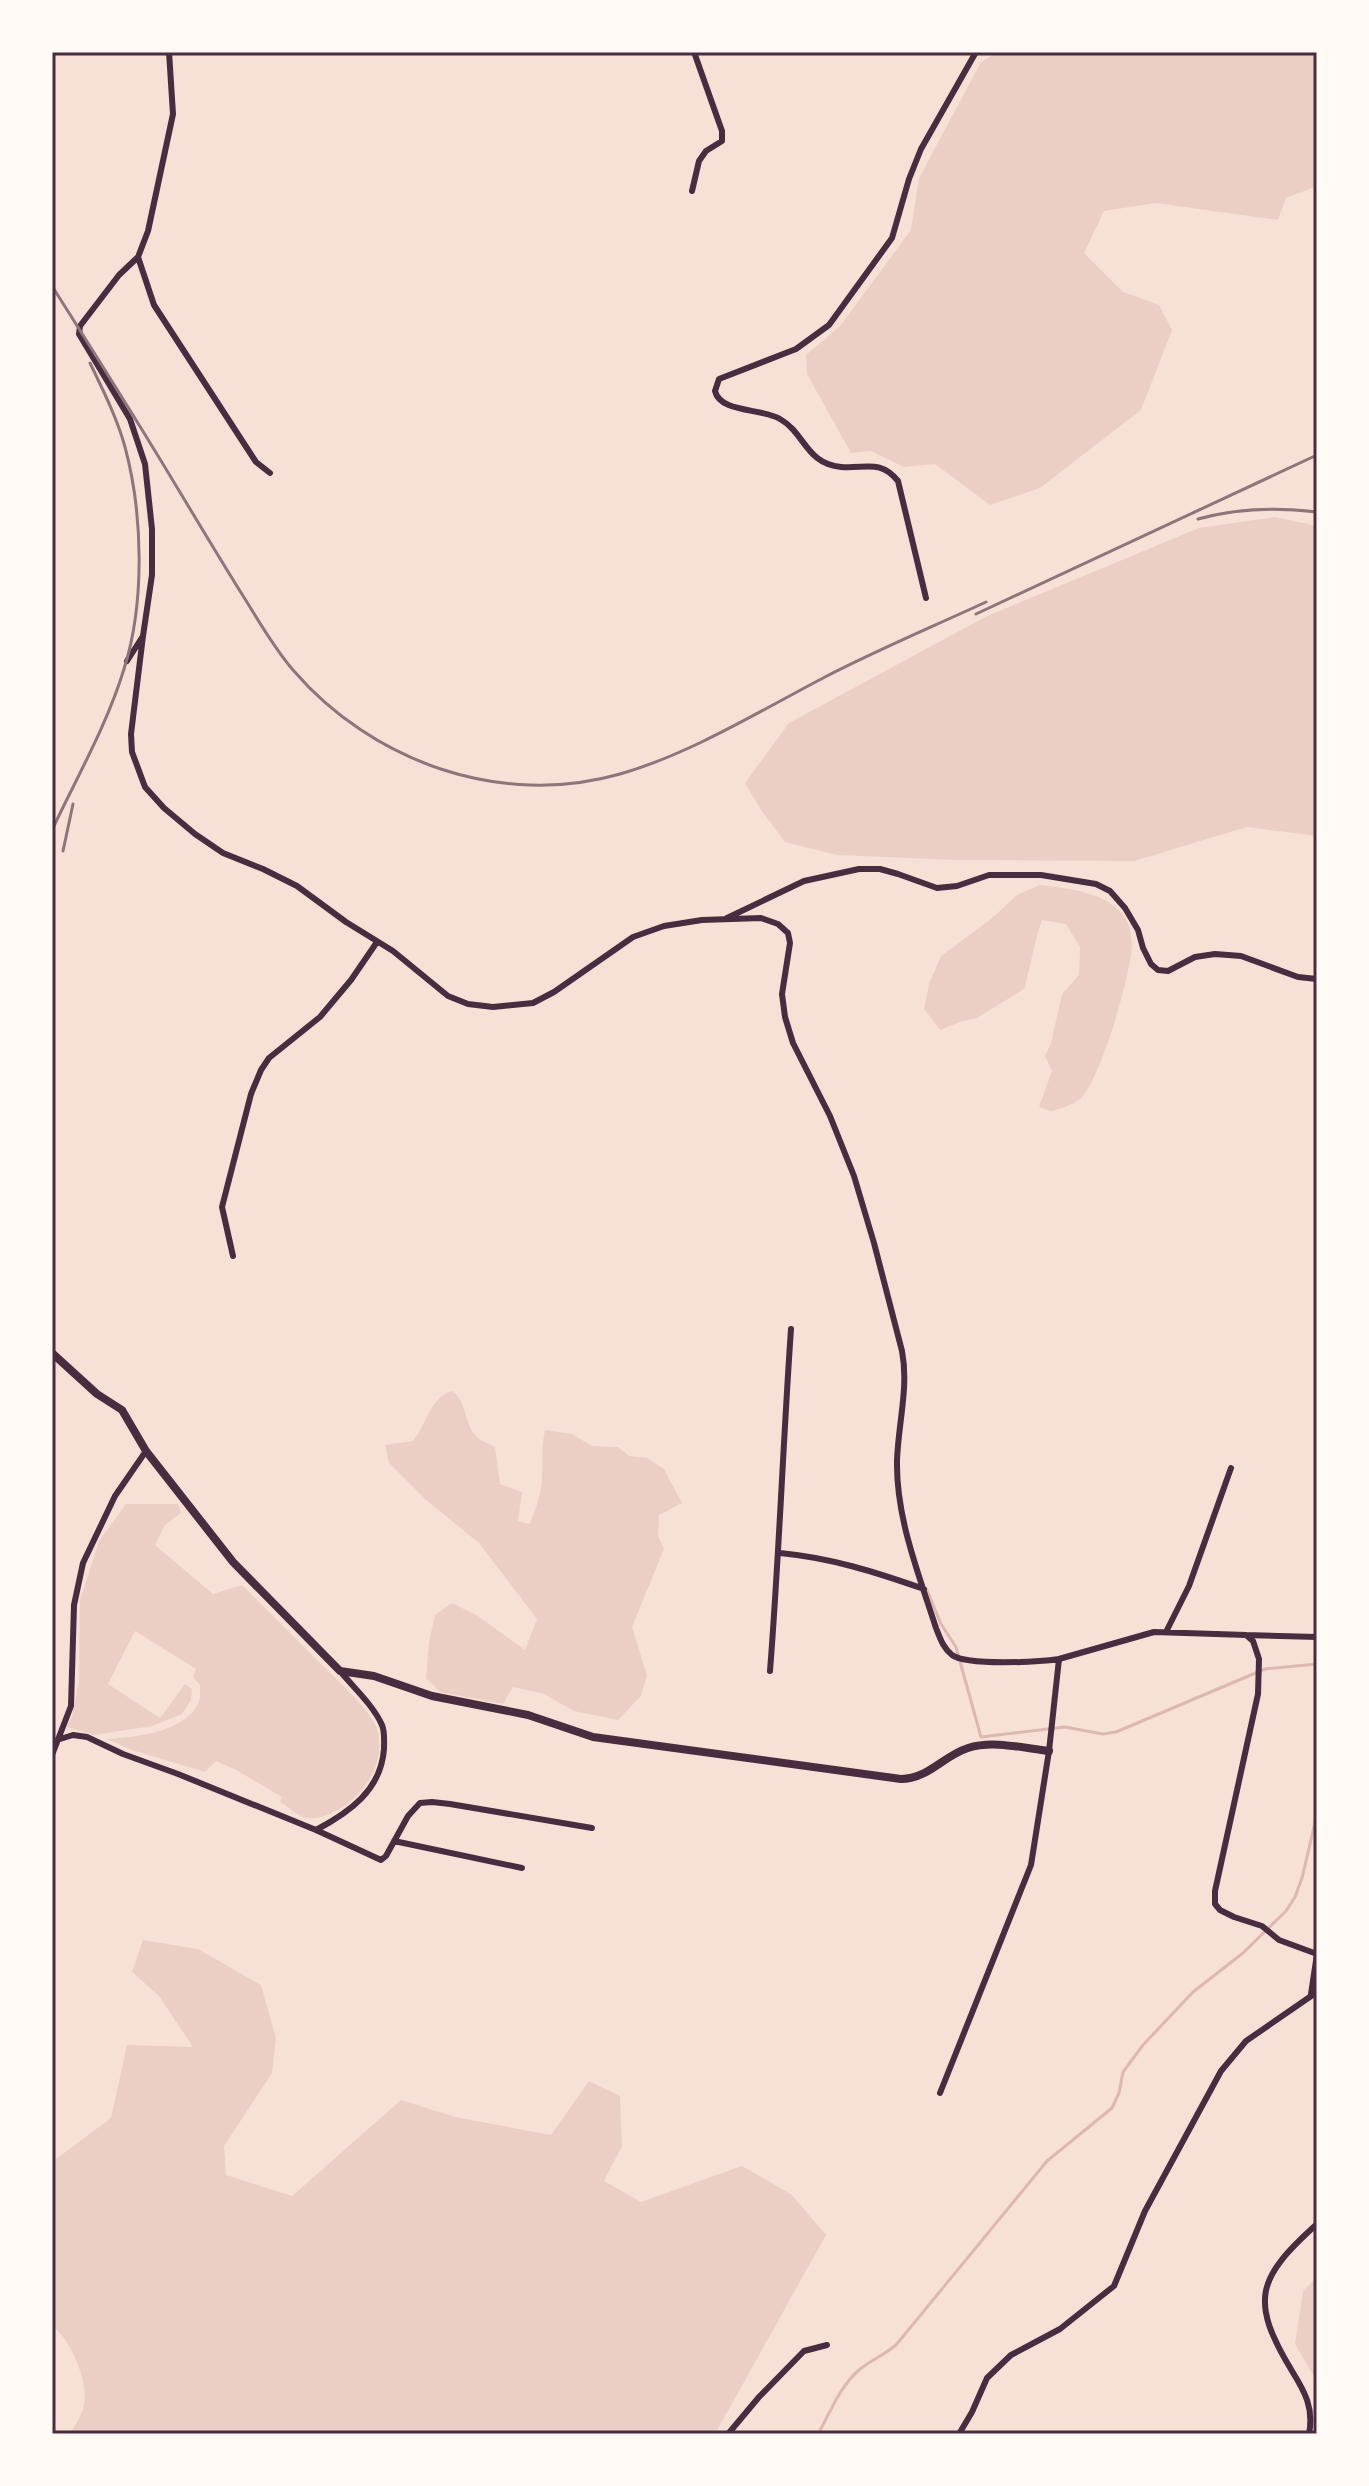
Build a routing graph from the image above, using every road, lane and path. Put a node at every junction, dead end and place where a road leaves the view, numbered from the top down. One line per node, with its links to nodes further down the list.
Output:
1 (169, 52): 5 (street)
2 (694, 52): 4 (street)
3 (976, 52): 7 (street)
4 (692, 191)
5 (138, 257): 6 (street); 8 (street)
6 (270, 473)
7 (926, 598)
8 (143, 636): 9 (street); 11 (street)
9 (127, 661)
10 (724, 920): 11 (street); 12 (street); 19 (street)
11 (377, 942): 13 (street)
12 (1317, 979)
13 (233, 1256)
14 (791, 1329): 18 (street)
15 (52, 1353): 16 (street)
16 (146, 1451): 24 (street); 26 (street)
17 (1231, 1468): 20 (street)
18 (780, 1553): 19 (street); 25 (street)
19 (924, 1589): 23 (street)
20 (1166, 1632): 21 (street); 23 (street)
21 (1246, 1635): 22 (street); 33 (street)
22 (1317, 1637)
23 (1059, 1659): 27 (street)
24 (340, 1671): 27 (street); 30 (street)
25 (770, 1671)
26 (57, 1740): 28 (street); 30 (street)
27 (1049, 1751): 35 (street)
28 (52, 1755)
29 (592, 1828): 31 (street)
30 (316, 1830): 31 (street)
31 (394, 1841): 32 (street)
32 (522, 1868)
33 (1317, 1954): 34 (street)
34 (1314, 1993): 39 (street)
35 (940, 2093)
36 (1317, 2224): 40 (street)
37 (827, 2345): 38 (street)
38 (728, 2434)
39 (959, 2434)
40 (1309, 2434)

